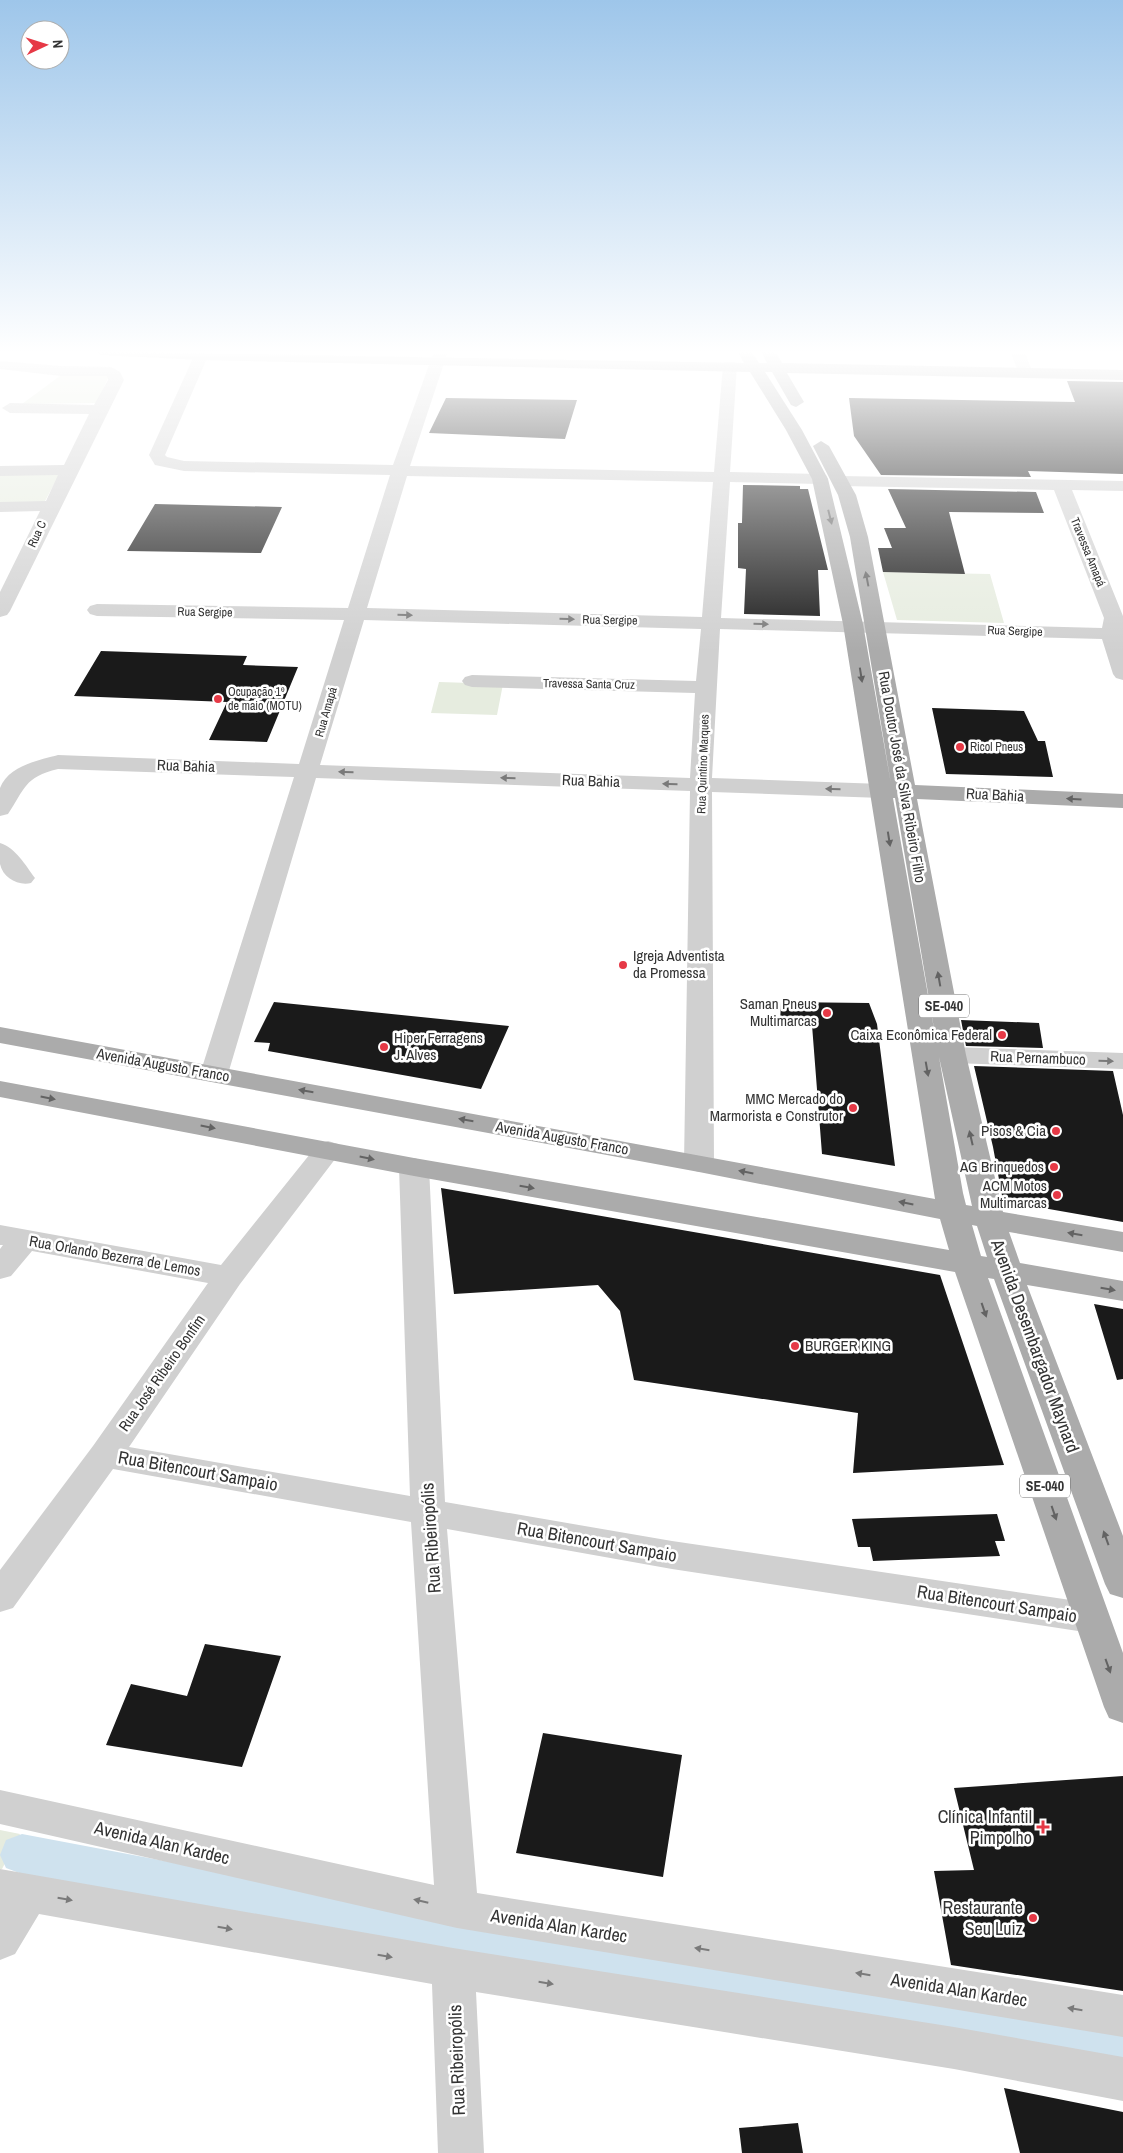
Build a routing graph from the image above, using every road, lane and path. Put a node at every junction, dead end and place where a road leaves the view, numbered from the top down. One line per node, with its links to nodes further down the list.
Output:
1 (78, 451): 7 (street, Rua C)
2 (159, 451): 8 (street)
3 (406, 451): 8 (street, Rua Amapá)
4 (725, 451): 10 (street, Rua Quintino Marques)
5 (807, 451): 11 (main road, Rua Doutor José da Silva Ribeiro Filho / SE-040)
6 (825, 451): 12 (main road, Rua Doutor José da Silva Ribeiro Filho / SE-040)
7 (69, 470): 9 (street); 15 (street, Rua C)
8 (400, 470): 10 (street); 19 (street, Rua Amapá)
9 (0, 471)
10 (723, 477): 11 (street); 20 (street, Rua Quintino Marques)
11 (820, 480): 21 (main road, Rua Doutor José da Silva Ribeiro Filho / SE-040, one-way to 21)
12 (841, 481): 13 (street); 22 (main road, Rua Doutor José da Silva Ribeiro Filho / SE-040, one-way to 12)
13 (1061, 485): 14 (street); 23 (street, Travessa Amapá)
14 (1123, 486)
15 (50, 506): 16 (street); 17 (street, Rua C)
16 (0, 507)
17 (0, 610)
18 (97, 610): 19 (street, Rua Sergipe)
19 (356, 614): 20 (street, Rua Sergipe, one-way to 20); 27 (street, Rua Amapá)
20 (712, 622): 21 (street, Rua Sergipe, one-way to 21); 26 (street, Rua Quintino Marques)
21 (853, 626): 22 (street, Rua Sergipe); 29 (main road, Rua Doutor José da Silva Ribeiro Filho / SE-040, one-way to 29)
22 (876, 627): 23 (street, Rua Sergipe); 29 (main road, Rua Doutor José da Silva Ribeiro Filho / SE-040)
23 (1118, 628): 24 (street, Travessa Amapá)
24 (1123, 674)
25 (472, 681): 26 (street, Travessa Santa Cruz)
26 (706, 687): 28 (street, Rua Quintino Marques)
27 (309, 770): 28 (street, Rua Bahia, one-way to 27); 31 (street, Rua Bahia); 37 (street, Rua Amapá)
28 (701, 785): 29 (street, Rua Bahia, one-way to 28); 40 (street, Rua Quintino Marques)
29 (893, 791): 30 (main road, Rua Bahia, one-way to 29); 35 (main road, Rua Doutor José da Silva Ribeiro Filho / SE-040, one-way to 29); 42 (main road, Rua Doutor José da Silva Ribeiro Filho / SE-040, one-way to 42)
30 (1123, 801)
31 (0, 809)
32 (0, 850): 33 (street)
33 (23, 878)
34 (0, 1035): 37 (main road, Avenida Augusto Franco)
35 (952, 1055): 36 (street, Rua Pernambuco, one-way to 36); 43 (main road, Rua Doutor José da Silva Ribeiro Filho / SE-040, one-way to 35)
36 (1123, 1062)
37 (214, 1074): 40 (main road, Avenida Augusto Franco, one-way to 37)
38 (0, 1089): 39 (main road, one-way to 39)
39 (328, 1150): 41 (main road, one-way to 41); 49 (street, Rua José Ribeiro Bonfim)
40 (700, 1163): 42 (main road, Avenida Augusto Franco, one-way to 40)
41 (414, 1167): 46 (main road, one-way to 46); 52 (street, Rua Ribeiropólis)
42 (954, 1212): 43 (main road, Avenida Augusto Franco); 46 (main road, SE-040)
43 (990, 1220): 45 (main road, Avenida Augusto Franco, one-way to 43); 48 (main road, Avenida Desembargador Maynard / SE-040)
44 (12, 1237): 47 (street); 49 (street, Rua Orlando Bezerra de Lemos)
45 (1123, 1242)
46 (968, 1264): 48 (main road); 55 (main road, SE-040, one-way to 55)
47 (0, 1269)
48 (1008, 1271): 50 (main road, one-way to 50); 53 (main road, Avenida Desembargador Maynard / SE-040, one-way to 48)
49 (229, 1277): 51 (street, Rua José Ribeiro Bonfim)
50 (1123, 1291)
51 (105, 1455): 52 (street, Rua Bitencourt Sampaio); 54 (street, Rua José Ribeiro Bonfim)
52 (428, 1512): 55 (street, Rua Bitencourt Sampaio); 59 (street, Rua Ribeiropólis)
53 (1123, 1584)
54 (0, 1598)
55 (1091, 1618): 56 (main road, SE-040, one-way to 56)
56 (1123, 1707)
57 (0, 1807): 59 (street, Avenida Alan Kardec, one-way to 57)
58 (14, 1891): 60 (street); 61 (street, one-way to 61)
59 (457, 1909): 62 (street, Avenida Alan Kardec, one-way to 59)
60 (0, 1940)
61 (453, 1968): 63 (street, one-way to 63); 64 (street, Rua Ribeiropólis)
62 (1123, 2016)
63 (1123, 2079)
64 (461, 2153)

